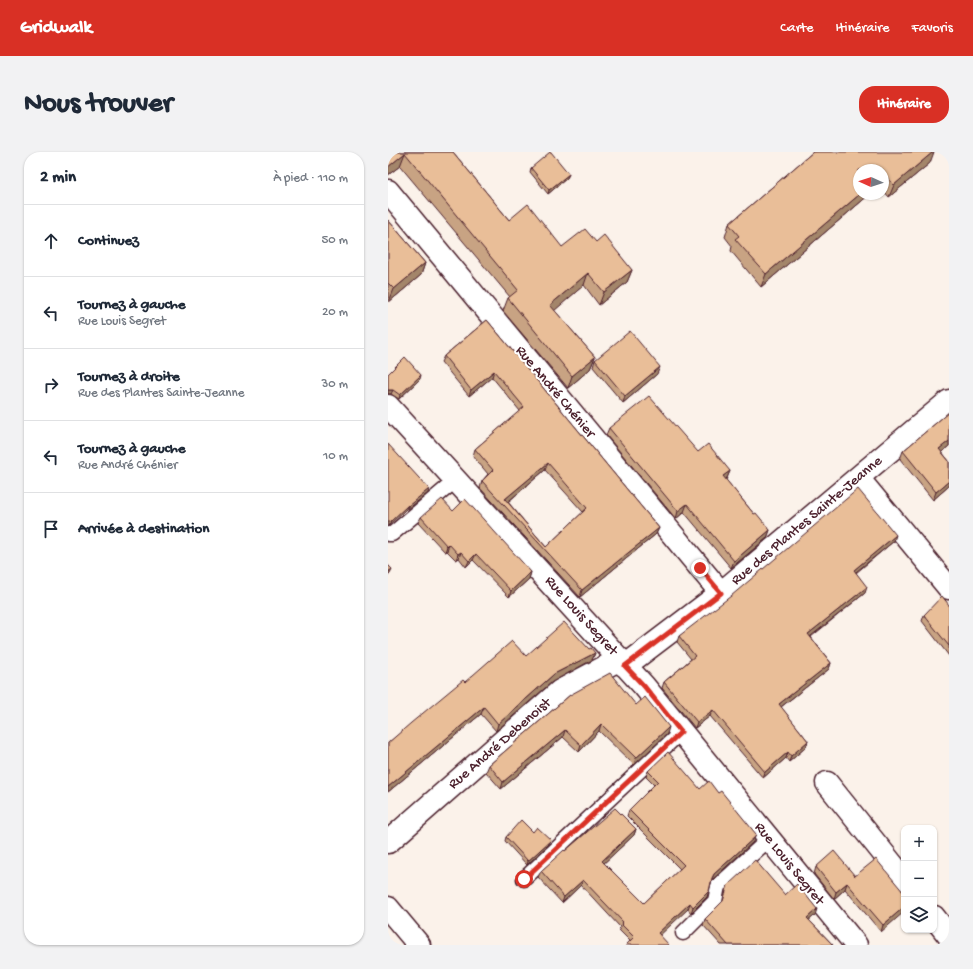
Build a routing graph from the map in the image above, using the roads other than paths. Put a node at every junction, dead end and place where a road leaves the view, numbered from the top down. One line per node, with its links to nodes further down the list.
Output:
1 (388, 191): 8 (street, Rue André Chénier)
2 (949, 401): 4 (street, Rue des Plantes Sainte-Jeanne)
3 (388, 406): 5 (street, Rue Louis Segret)
4 (858, 478): 7 (street); 8 (street, Rue des Plantes Sainte-Jeanne)
5 (456, 480): 6 (lane); 9 (street, Rue Louis Segret)
6 (388, 534)
7 (949, 588)
8 (721, 593): 9 (street, Rue des Plantes Sainte-Jeanne)
9 (622, 663): 10 (street, Rue Louis Segret); 13 (street, Rue André Debenoist)
10 (681, 732): 12 (street, Rue Louis Segret); 15 (lane)
11 (827, 783): 14 (street)
12 (769, 839): 18 (lane); 21 (street, Rue Louis Segret)
13 (388, 842)
14 (901, 875)
15 (524, 879)
16 (388, 908): 20 (street)
17 (937, 921): 19 (street)
18 (683, 933)
19 (949, 936)
20 (419, 945)
21 (856, 945)

